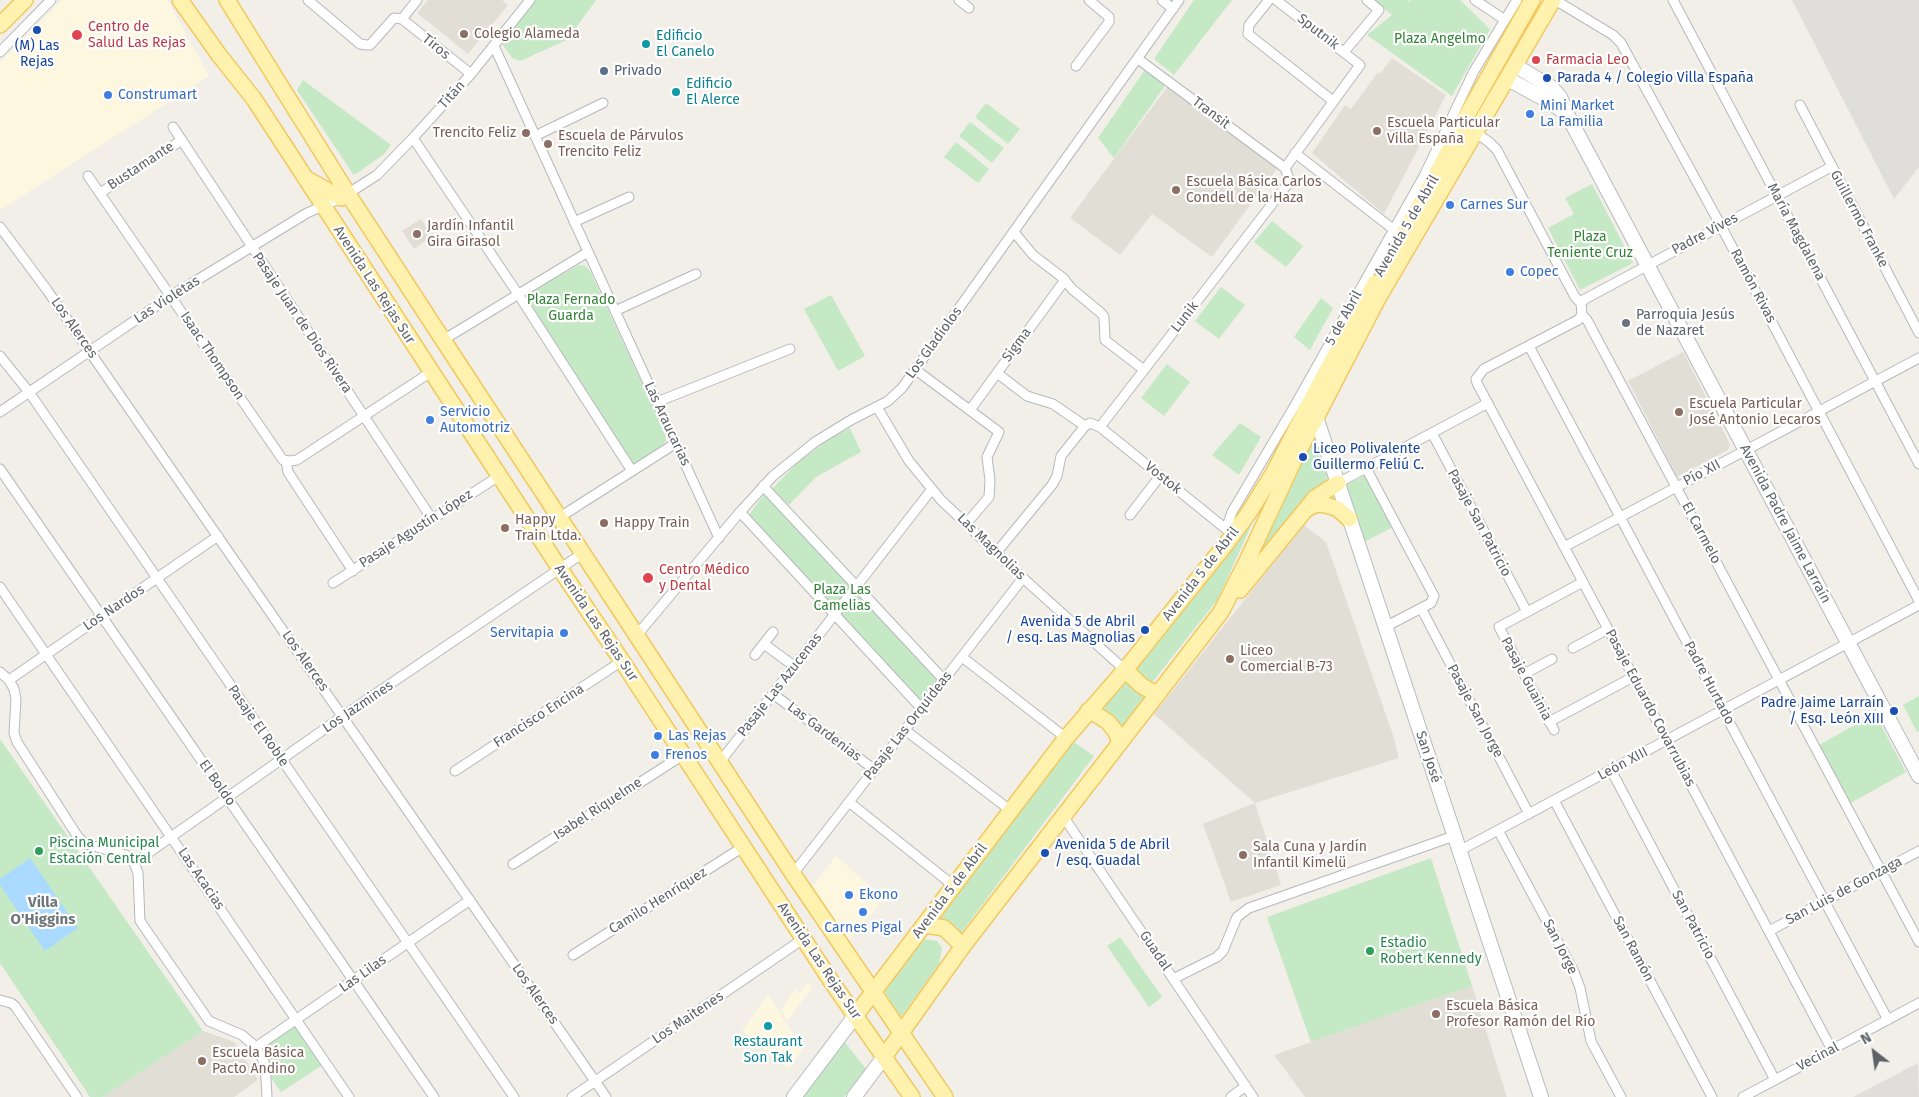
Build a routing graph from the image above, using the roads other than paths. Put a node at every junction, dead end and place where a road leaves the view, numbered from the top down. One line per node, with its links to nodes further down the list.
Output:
1 (25, 0): 24 (main road)
2 (51, 0): 26 (street)
3 (180, 0): 45 (main road, Avenida Las Rejas Sur)
4 (227, 0): 47 (main road, Avenida Las Rejas Sur)
5 (308, 0): 22 (street)
6 (417, 0): 22 (street)
7 (959, 0): 20 (street)
8 (1089, 0): 30 (street)
9 (1162, 0): 21 (street)
10 (1179, 0): 21 (street, Los Gladiolos)
11 (1269, 0): 33 (street)
12 (1276, 0): 27 (street, Sputnik)
13 (1367, 0): 27 (street)
14 (1475, 0): 23 (street)
15 (1517, 0): 23 (street, 5 de Abril)
16 (1532, 0): 28 (main road, Avenida 5 de Abril)
17 (1554, 0): 31 (main road, Avenida 5 de Abril); 52 (street, Ramón Rivas)
18 (1673, 0): 48 (street, María Magdalena)
19 (525, 2): 25 (street, Titán)
20 (969, 8)
21 (1173, 8): 29 (street, Los Gladiolos)
22 (402, 19): 32 (street, Tiros)
23 (1505, 20): 54 (street, 5 de Abril)
24 (0, 25)
25 (494, 46): 32 (street, Titán); 38 (street, Las Araucarias)
26 (0, 52)
27 (1344, 52): 33 (street, Sputnik)
28 (1501, 56): 31 (main road); 112 (main road, Avenida 5 de Abril)
29 (1138, 58): 43 (street, Transit); 55 (street, Los Gladiolos)
30 (1076, 66)
31 (1512, 72): 37 (main road, Avenida 5 de Abril); 58 (street, Avenida Padre Jaime Larraín)
32 (471, 74): 39 (street, Titán)
33 (1333, 101): 41 (street)
34 (603, 104): 38 (street)
35 (1800, 105): 42 (street, Guillermo Franke)
36 (172, 126): 40 (street, Pasaje Juan de Dios Rivera)
37 (1476, 133): 63 (street, El Carmelo); 86 (main road, Avenida 5 de Abril)
38 (535, 136): 51 (street, Las Araucarias)
39 (413, 138): 47 (street, Titán); 61 (street)
40 (182, 140): 46 (street, Bustamante); 56 (street, Pasaje Juan de Dios Rivera)
41 (1295, 153): 43 (street); 54 (street)
42 (1831, 167): 48 (street, Padre Vives); 66 (street, Guillermo Franke)
43 (1284, 168): 74 (street, Lunik)
44 (88, 176): 46 (street, Isaac Thompson)
45 (304, 177): 47 (main road); 50 (main road, Avenida Las Rejas Sur)
46 (100, 192): 62 (street, Isaac Thompson)
47 (344, 196): 50 (street, Las Violetas); 67 (main road, Avenida Las Rejas Sur)
48 (1777, 196): 52 (street, Padre Vives); 77 (street, María Magdalena)
49 (629, 197): 51 (street)
50 (322, 206): 56 (street, Las Violetas); 75 (main road, Avenida Las Rejas Sur)
51 (574, 222): 57 (street, Las Araucarias)
52 (1721, 226): 58 (street, Padre Vives); 83 (street, Ramón Rivas)
53 (0, 227): 70 (street, Los Alerces)
54 (1393, 229): 112 (street, 5 de Abril)
55 (1014, 232): 60 (street); 73 (street, Los Gladiolos)
56 (251, 247): 62 (street, Las Violetas); 85 (street, Pasaje Juan de Dios Rivera)
57 (588, 252): 61 (street); 64 (street, Las Araucarias)
58 (1647, 266): 63 (street, Padre Vives); 91 (street, Avenida Padre Jaime Larraín)
59 (696, 274): 64 (street)
60 (1065, 280): 74 (street); 76 (street, Sigma)
61 (518, 294): 67 (street); 96 (street)
62 (172, 296): 70 (street, Las Violetas); 92 (street, Isaac Thompson)
63 (1581, 303): 65 (street, El Carmelo)
64 (615, 311): 79 (street, Las Araucarias)
65 (1582, 315): 68 (street); 101 (street, El Carmelo)
66 (1919, 332)
67 (443, 340): 106 (main road, Avenida Las Rejas Sur)
68 (1529, 346): 80 (street, Pasaje Eduardo Covarrubias); 107 (street, Padre Hurtado)
69 (790, 349): 79 (street)
70 (89, 351): 78 (street, Las Violetas); 111 (street, Los Alerces)
71 (0, 356): 78 (street, Pasaje El Roble)
72 (1919, 358): 77 (street, Pío XII)
73 (916, 370): 81 (street, Los Gladiolos); 82 (street)
74 (1144, 370): 88 (street, Lunik)
75 (431, 372): 85 (street); 97 (main road, Avenida Las Rejas Sur)
76 (997, 373): 82 (street, Sigma); 87 (street)
77 (1875, 381): 83 (street, Pío XII); 93 (street, María Magdalena)
78 (29, 392): 84 (street, Las Violetas); 120 (street, Pasaje El Roble)
79 (656, 402): 90 (street, Las Araucarias)
80 (1488, 404): 89 (street); 114 (street, Pasaje Eduardo Covarrubias)
81 (877, 407): 100 (street, Los Gladiolos); 102 (street, Las Magnolias)
82 (970, 410): 110 (street)
83 (1819, 411): 91 (street, Pío XII); 125 (street, Ramón Rivas)
84 (0, 412)
85 (365, 416): 92 (street); 108 (street, Pasaje Juan de Dios Rivera)
86 (1316, 417): 99 (street, San José); 128 (main road, Avenida 5 de Abril)
87 (1084, 426): 88 (street); 116 (street)
88 (1100, 427): 98 (street, Vostok)
89 (1432, 433): 94 (street); 129 (street, Pasaje San Patricio)
90 (676, 443): 96 (street); 113 (street, Las Araucarias)
91 (1746, 450): 101 (street, Pío XII); 136 (street, Avenida Padre Jaime Larraín)
92 (286, 461): 118 (street, Isaac Thompson)
93 (1919, 464)
94 (1366, 468): 99 (street); 127 (street)
95 (0, 469): 131 (street, El Boldo)
96 (632, 471): 106 (street)
97 (499, 476): 108 (street, Pasaje Agustín López); 117 (main road, Avenida Las Rejas Sur)
98 (1160, 476): 105 (street); 112 (street, Vostok)
99 (1338, 483): 103 (main road); 109 (street, San José)
100 (763, 486): 104 (street, Los Gladiolos); 124 (street)
101 (1676, 487): 107 (street, Pío XII); 151 (street, El Carmelo)
102 (932, 489): 110 (street, Las Magnolias); 124 (street, Pasaje Las Azucenas)
103 (1304, 511): 109 (main road); 128 (main road)
104 (740, 512): 113 (street, Los Gladiolos); 130 (street)
105 (1130, 515)
106 (560, 517): 115 (main road, Avenida Las Rejas Sur)
107 (1620, 517): 114 (street, Pío XII); 155 (street, Padre Hurtado)
108 (432, 519): 118 (street, Pasaje Agustín López)
109 (1349, 519): 132 (street, San José)
110 (966, 524): 116 (street, Las Magnolias)
111 (218, 536): 120 (street, Los Nardos); 157 (street, Los Alerces)
112 (1226, 537): 145 (main road, Avenida 5 de Abril)
113 (719, 538): 135 (street, Los Gladiolos)
114 (1564, 547): 121 (street, Pasaje Eduardo Covarrubias)
115 (583, 553): 117 (street, Los Jazmines); 135 (main road, Avenida Las Rejas Sur)
116 (996, 553): 119 (street, Las Magnolias)
117 (560, 569): 143 (main road, Avenida Las Rejas Sur); 157 (street, Los Jazmines)
118 (352, 570): 122 (street, Pasaje Agustín López)
119 (1023, 578): 141 (street, Pasaje Las Orquídeas); 145 (street, Las Magnolias)
120 (157, 579): 131 (street, Los Nardos); 165 (street, Pasaje El Roble)
121 (1583, 582): 129 (street); 133 (street, Pasaje Eduardo Covarrubias)
122 (333, 583)
123 (0, 587): 139 (street, Las Acacias)
124 (856, 587): 130 (street, Pasaje Las Azucenas); 150 (street)
125 (1919, 600)
126 (1919, 605): 136 (street, León XIII)
127 (1421, 608): 132 (street); 175 (street, Pasaje San Jorge)
128 (1222, 612): 152 (main road, Avenida 5 de Abril)
129 (1526, 612): 147 (street, Pasaje Guainia)
130 (834, 615): 144 (street, Pasaje Las Azucenas); 154 (street)
131 (102, 616): 139 (street, Los Nardos); 171 (street, El Boldo)
132 (1385, 627): 179 (street, San José)
133 (1608, 629): 138 (street); 148 (street, Pasaje Eduardo Covarrubias)
134 (773, 632): 137 (street)
135 (637, 635): 166 (main road, Avenida Las Rejas Sur)
136 (1848, 643): 151 (street, León XIII); 170 (street, Avenida Padre Jaime Larraín)
137 (764, 644): 140 (street); 144 (street)
138 (1573, 648)
139 (46, 654): 149 (street, Los Nardos); 178 (street, Las Acacias)
140 (755, 655)
141 (962, 657): 150 (street, Pasaje Las Orquídeas); 161 (street)
142 (1552, 659): 147 (street)
143 (622, 661): 164 (main road, Avenida Las Rejas Sur); 169 (street, Francisco Encina)
144 (794, 666): 153 (street, Pasaje Las Azucenas)
145 (1124, 670): 152 (main road); 156 (main road, Avenida 5 de Abril)
146 (0, 672): 149 (street)
147 (1524, 674): 158 (street, Pasaje Guainia)
148 (1633, 677): 158 (street); 162 (street, Pasaje Eduardo Covarrubias)
149 (9, 680): 183 (street)
150 (944, 680): 154 (street, Pasaje Las Orquídeas)
151 (1779, 680): 155 (street, León XIII); 185 (street, El Carmelo)
152 (1160, 692): 163 (main road, Avenida 5 de Abril)
153 (773, 694): 166 (street, Pasaje Las Azucenas); 167 (street, Las Gardenias)
154 (922, 709): 159 (street, Pasaje Las Orquídeas)
155 (1723, 710): 162 (street, León XIII); 189 (street, Padre Hurtado)
156 (1088, 711): 161 (main road, Avenida 5 de Abril); 163 (main road)
157 (343, 716): 165 (street, Los Jazmines); 188 (street, Los Alerces)
158 (1549, 722): 160 (street, Pasaje Guainia)
159 (905, 730): 167 (street, Pasaje Las Orquídeas); 174 (street)
160 (1554, 730)
161 (1066, 738): 174 (main road, Avenida 5 de Abril)
162 (1667, 740): 168 (street, León XIII); 191 (street, Pasaje Eduardo Covarrubias)
163 (1120, 743): 176 (main road, Avenida 5 de Abril)
164 (683, 755): 180 (main road, Avenida Las Rejas Sur); 184 (street, Isabel Riquelme)
165 (281, 759): 171 (street, Los Jazmines); 194 (street, Pasaje El Roble)
166 (720, 762): 186 (main road, Avenida Las Rejas Sur)
167 (875, 770): 173 (street, Pasaje Las Orquídeas)
168 (1610, 770): 172 (street, León XIII); 209 (street, San Patricio)
169 (455, 771)
170 (1919, 776)
171 (227, 798): 178 (street, Los Jazmines); 198 (street, El Boldo)
172 (1554, 800): 175 (street, León XIII); 227 (street, San Ramón)
173 (849, 802): 186 (street, Pasaje Las Orquídeas); 187 (street)
174 (1010, 810): 187 (main road, Avenida 5 de Abril)
175 (1529, 814): 177 (street, León XIII)
176 (1064, 816): 195 (main road, Avenida 5 de Abril); 197 (street, Guadal)
177 (1498, 830): 181 (street, León XIII); 226 (street, San Jorge)
178 (172, 836): 183 (street, Los Jazmines); 203 (street, Las Acacias)
179 (1454, 836): 181 (street, San José); 197 (street)
180 (743, 847): 192 (main road, Avenida Las Rejas Sur); 196 (street, Camilo Henríquez)
181 (1459, 851): 225 (street, San José)
182 (1919, 851): 185 (street, San Luis de Gonzaga)
183 (134, 863): 206 (street)
184 (513, 864)
185 (1881, 871): 189 (street, San Luis de Gonzaga); 193 (street, El Carmelo)
186 (793, 874): 199 (main road, Avenida Las Rejas Sur)
187 (954, 886): 190 (main road, Avenida 5 de Abril)
188 (470, 900): 194 (street, Las Lilas); 210 (street, Los Alerces)
189 (1825, 901): 191 (street, San Luis de Gonzaga); 204 (street, Padre Hurtado)
190 (925, 925): 195 (main road); 199 (main road, Avenida 5 de Abril)
191 (1769, 931): 207 (street, Pasaje Eduardo Covarrubias)
192 (803, 939): 202 (main road, Avenida Las Rejas Sur); 210 (street, Los Maitenes)
193 (1919, 942)
194 (408, 943): 198 (street, Las Lilas); 216 (street, Pasaje El Roble)
195 (963, 946): 205 (main road, Avenida 5 de Abril)
196 (573, 955)
197 (1173, 979): 211 (street, Guadal)
198 (353, 980): 203 (street, Las Lilas); 215 (street, El Boldo)
199 (873, 992): 202 (main road, Avenida 5 de Abril); 205 (main road, Avenida Las Rejas Sur)
200 (0, 1000): 212 (street)
201 (1919, 1003): 204 (street, Vecinal)
202 (856, 1016): 208 (main road, Avenida Las Rejas Sur); 219 (street, Avenida 5 de Abril)
203 (296, 1019): 206 (street, Las Lilas); 214 (street, Las Acacias)
204 (1888, 1020): 207 (street, Vecinal)
205 (902, 1033): 208 (main road, Avenida 5 de Abril); 222 (main road, Avenida Las Rejas Sur)
206 (256, 1047): 213 (street)
207 (1832, 1050): 209 (street, Vecinal)
208 (884, 1057): 220 (street, Avenida 5 de Abril); 221 (main road, Avenida Las Rejas Sur)
209 (1776, 1080): 228 (street, Vecinal)
210 (595, 1081): 217 (street, Los Maitenes); 218 (street, Los Alerces)
211 (1246, 1086): 223 (street); 224 (street, Guadal)
212 (77, 1097)
213 (268, 1097)
214 (349, 1097)
215 (434, 1097)
216 (514, 1097)
217 (572, 1097)
218 (606, 1097)
219 (794, 1097)
220 (854, 1097)
221 (912, 1097)
222 (945, 1097)
223 (1231, 1097)
224 (1253, 1097)
225 (1541, 1097)
226 (1621, 1097)
227 (1712, 1097)
228 (1743, 1097)

